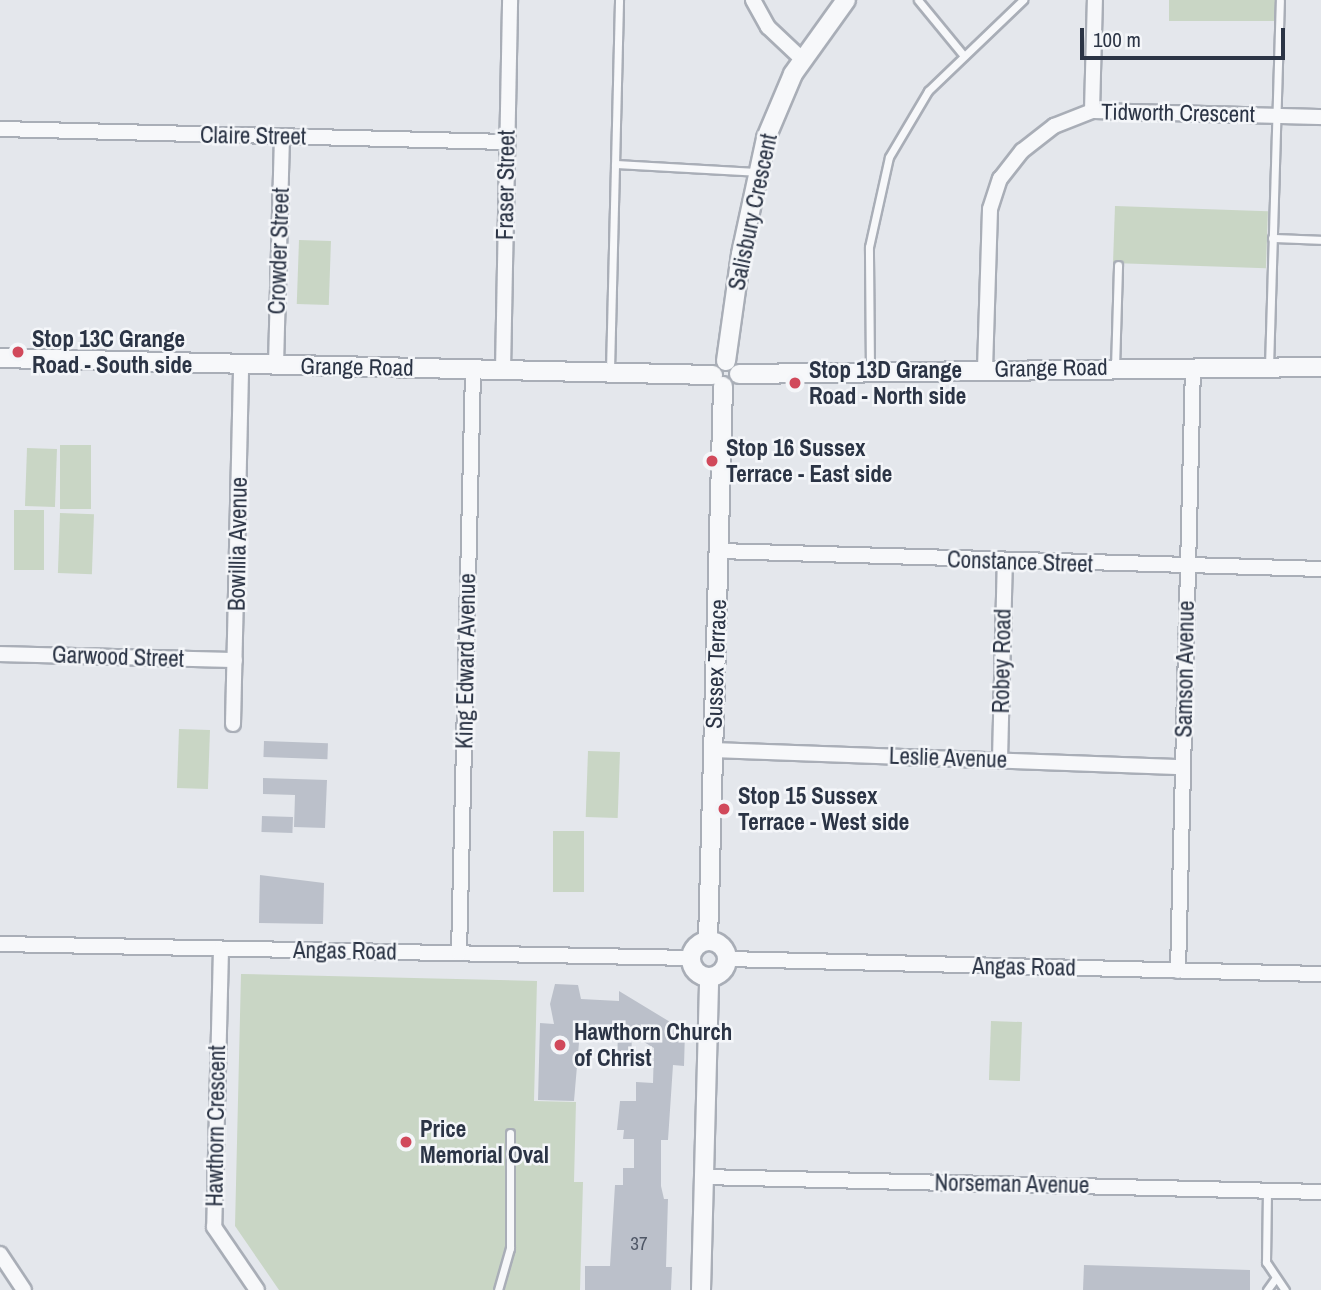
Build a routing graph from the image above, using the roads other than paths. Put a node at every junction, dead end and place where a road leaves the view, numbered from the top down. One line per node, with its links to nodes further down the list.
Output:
1 (510, 0): 16 (street, Fraser Street)
2 (619, 0): 17 (lane)
3 (753, 0): 10 (street)
4 (846, 0): 10 (street, Salisbury Crescent)
5 (918, 0): 9 (lane)
6 (1023, 0): 9 (lane)
7 (1095, 0): 11 (street)
8 (1280, 0): 12 (lane)
9 (964, 56): 33 (lane)
10 (802, 59): 18 (street, Salisbury Crescent)
11 (1092, 111): 12 (street, Tidworth Crescent); 30 (street, Tidworth Crescent)
12 (1275, 115): 13 (street, Tidworth Crescent); 19 (lane)
13 (1321, 117)
14 (0, 129): 15 (street, Claire Street)
15 (282, 137): 16 (street, Claire Street); 24 (street, Crowder Street)
16 (506, 142): 32 (street, Fraser Street)
17 (615, 164): 18 (lane); 34 (lane)
18 (757, 172): 28 (street, Salisbury Crescent)
19 (1272, 238): 20 (lane); 26 (lane)
20 (1321, 240)
21 (1118, 265): 29 (lane)
22 (0, 358): 23 (street, Grange Road)
23 (241, 364): 24 (street, Grange Road); 41 (street, Bowillia Avenue)
24 (276, 365): 31 (street, Grange Road)
25 (1193, 367): 26 (street, Grange Road); 29 (street, Grange Road); 38 (street, Samson Avenue)
26 (1269, 367): 27 (street, Grange Road)
27 (1321, 367)
28 (733, 368): 33 (street, Grange Road); 35 (street)
29 (1115, 368): 30 (street, Grange Road)
30 (985, 369): 33 (street, Grange Road)
31 (473, 370): 32 (street, Grange Road); 49 (street, King Edward Avenue)
32 (503, 370): 34 (street, Grange Road)
33 (870, 370)
34 (610, 373): 35 (street, Grange Road)
35 (718, 381): 36 (street, Sussex Terrace)
36 (719, 551): 37 (street, Constance Street); 43 (street, Sussex Terrace)
37 (1005, 562): 38 (street, Constance Street); 44 (street, Robey Road)
38 (1188, 566): 39 (street, Constance Street); 45 (street, Samson Avenue)
39 (1321, 569)
40 (0, 654): 41 (street, Garwood Street)
41 (235, 660): 42 (street, Bowillia Avenue)
42 (233, 724)
43 (713, 750): 44 (street, Leslie Avenue); 46 (street, Sussex Terrace)
44 (1000, 760): 45 (street, Leslie Avenue)
45 (1183, 767): 52 (street, Samson Avenue)
46 (708, 942): 50 (street); 51 (street)
47 (0, 944): 48 (street, Angas Road)
48 (221, 949): 49 (street, Angas Road); 62 (street, Hawthorn Crescent)
49 (459, 953): 50 (street, Angas Road)
50 (691, 958): 54 (street)
51 (727, 959): 52 (street, Angas Road); 54 (street)
52 (1178, 971): 53 (street, Angas Road)
53 (1321, 974)
54 (709, 977): 56 (street)
55 (510, 1133): 63 (lane)
56 (703, 1177): 57 (street, Norseman Avenue); 64 (street)
57 (1267, 1191): 58 (street, Norseman Avenue); 60 (lane)
58 (1321, 1192)
59 (0, 1254): 61 (street)
60 (1275, 1279): 65 (lane); 66 (lane)
61 (24, 1290)
62 (257, 1290)
63 (498, 1290)
64 (701, 1290)
65 (1267, 1290)
66 (1285, 1290)

